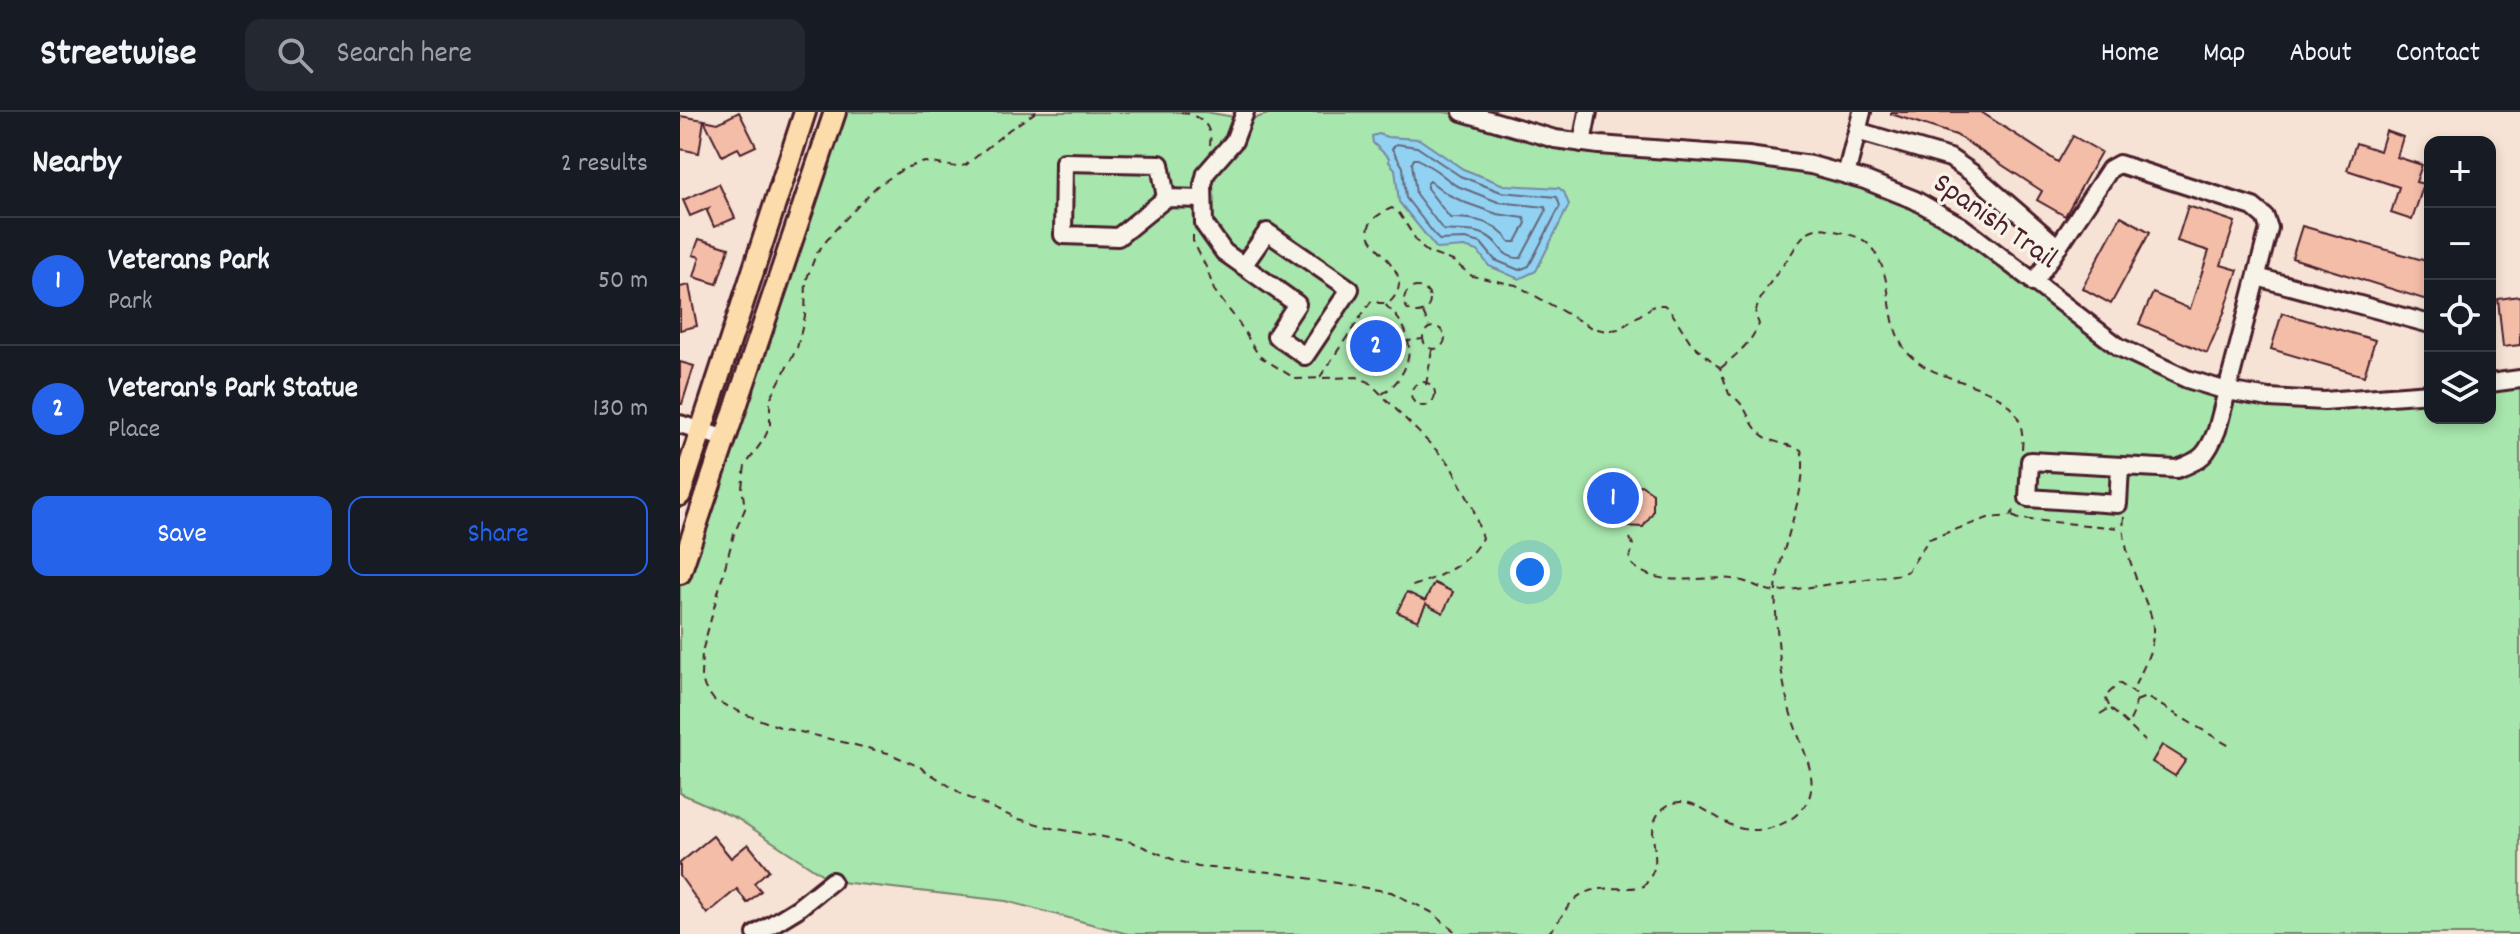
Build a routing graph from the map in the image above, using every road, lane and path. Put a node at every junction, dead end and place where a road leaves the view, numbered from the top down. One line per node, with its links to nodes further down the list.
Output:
1 (805, 112): 43 (main road)
2 (835, 112): 44 (main road)
3 (1036, 112): 65 (path)
4 (1181, 112): 11 (path)
5 (1245, 112): 14 (street)
6 (1462, 112): 10 (street, Spanish Trail)
7 (1588, 112): 10 (street)
8 (1862, 112): 9 (street)
9 (1857, 131): 12 (street); 16 (street)
10 (1582, 143): 12 (street, Spanish Trail)
11 (1208, 152)
12 (1846, 175): 19 (street, Spanish Trail)
13 (1166, 198): 13 (street); 14 (street)
14 (1203, 199): 17 (street)
15 (1194, 229): 29 (path)
16 (2058, 247): 18 (street); 19 (street)
17 (1243, 266): 17 (street)
18 (2257, 277): 22 (street); 33 (street)
19 (2034, 283): 33 (street, Spanish Trail)
20 (1384, 303): 25 (path); 28 (path); 29 (path)
21 (1423, 312): 21 (path); 23 (path)
22 (2424, 322)
23 (1429, 328): 24 (path); 27 (path)
24 (1423, 339): 25 (path); 27 (path)
25 (1408, 342): 26 (path); 35 (path)
26 (1376, 346)
27 (1432, 349): 32 (path)
28 (1720, 369): 45 (path); 55 (path)
29 (1320, 377): 35 (path)
30 (2520, 379): 31 (street)
31 (2496, 382)
32 (1426, 384): 36 (path); 37 (path)
33 (2227, 391): 34 (street, Spanish Trail); 46 (street)
34 (2424, 393)
35 (1381, 394): 54 (path)
36 (1413, 402): 38 (path); 39 (path)
37 (1430, 404): 39 (path); 40 (path)
38 (1408, 406)
39 (1421, 406): 41 (path)
40 (1434, 410)
41 (1420, 412)
42 (680, 424): 43 (street)
43 (701, 431): 44 (street); 47 (main road)
44 (723, 438): 53 (main road)
45 (2022, 451)
46 (2128, 468): 46 (street)
47 (680, 495)
48 (2018, 497): 49 (path)
49 (2010, 516): 51 (path); 55 (path)
50 (2123, 520): 51 (path)
51 (2122, 528): 56 (path)
52 (1630, 538): 55 (path)
53 (680, 573)
54 (1407, 588)
55 (1776, 592): 66 (path)
56 (2132, 691): 57 (path); 58 (path)
57 (2136, 701): 60 (path); 62 (path)
58 (2110, 708): 59 (path); 60 (path)
59 (2100, 714)
60 (2128, 725): 61 (path)
61 (2145, 741)
62 (2233, 748)
63 (832, 881): 64 (street)
64 (756, 934)
65 (1458, 934)
66 (1547, 934)

